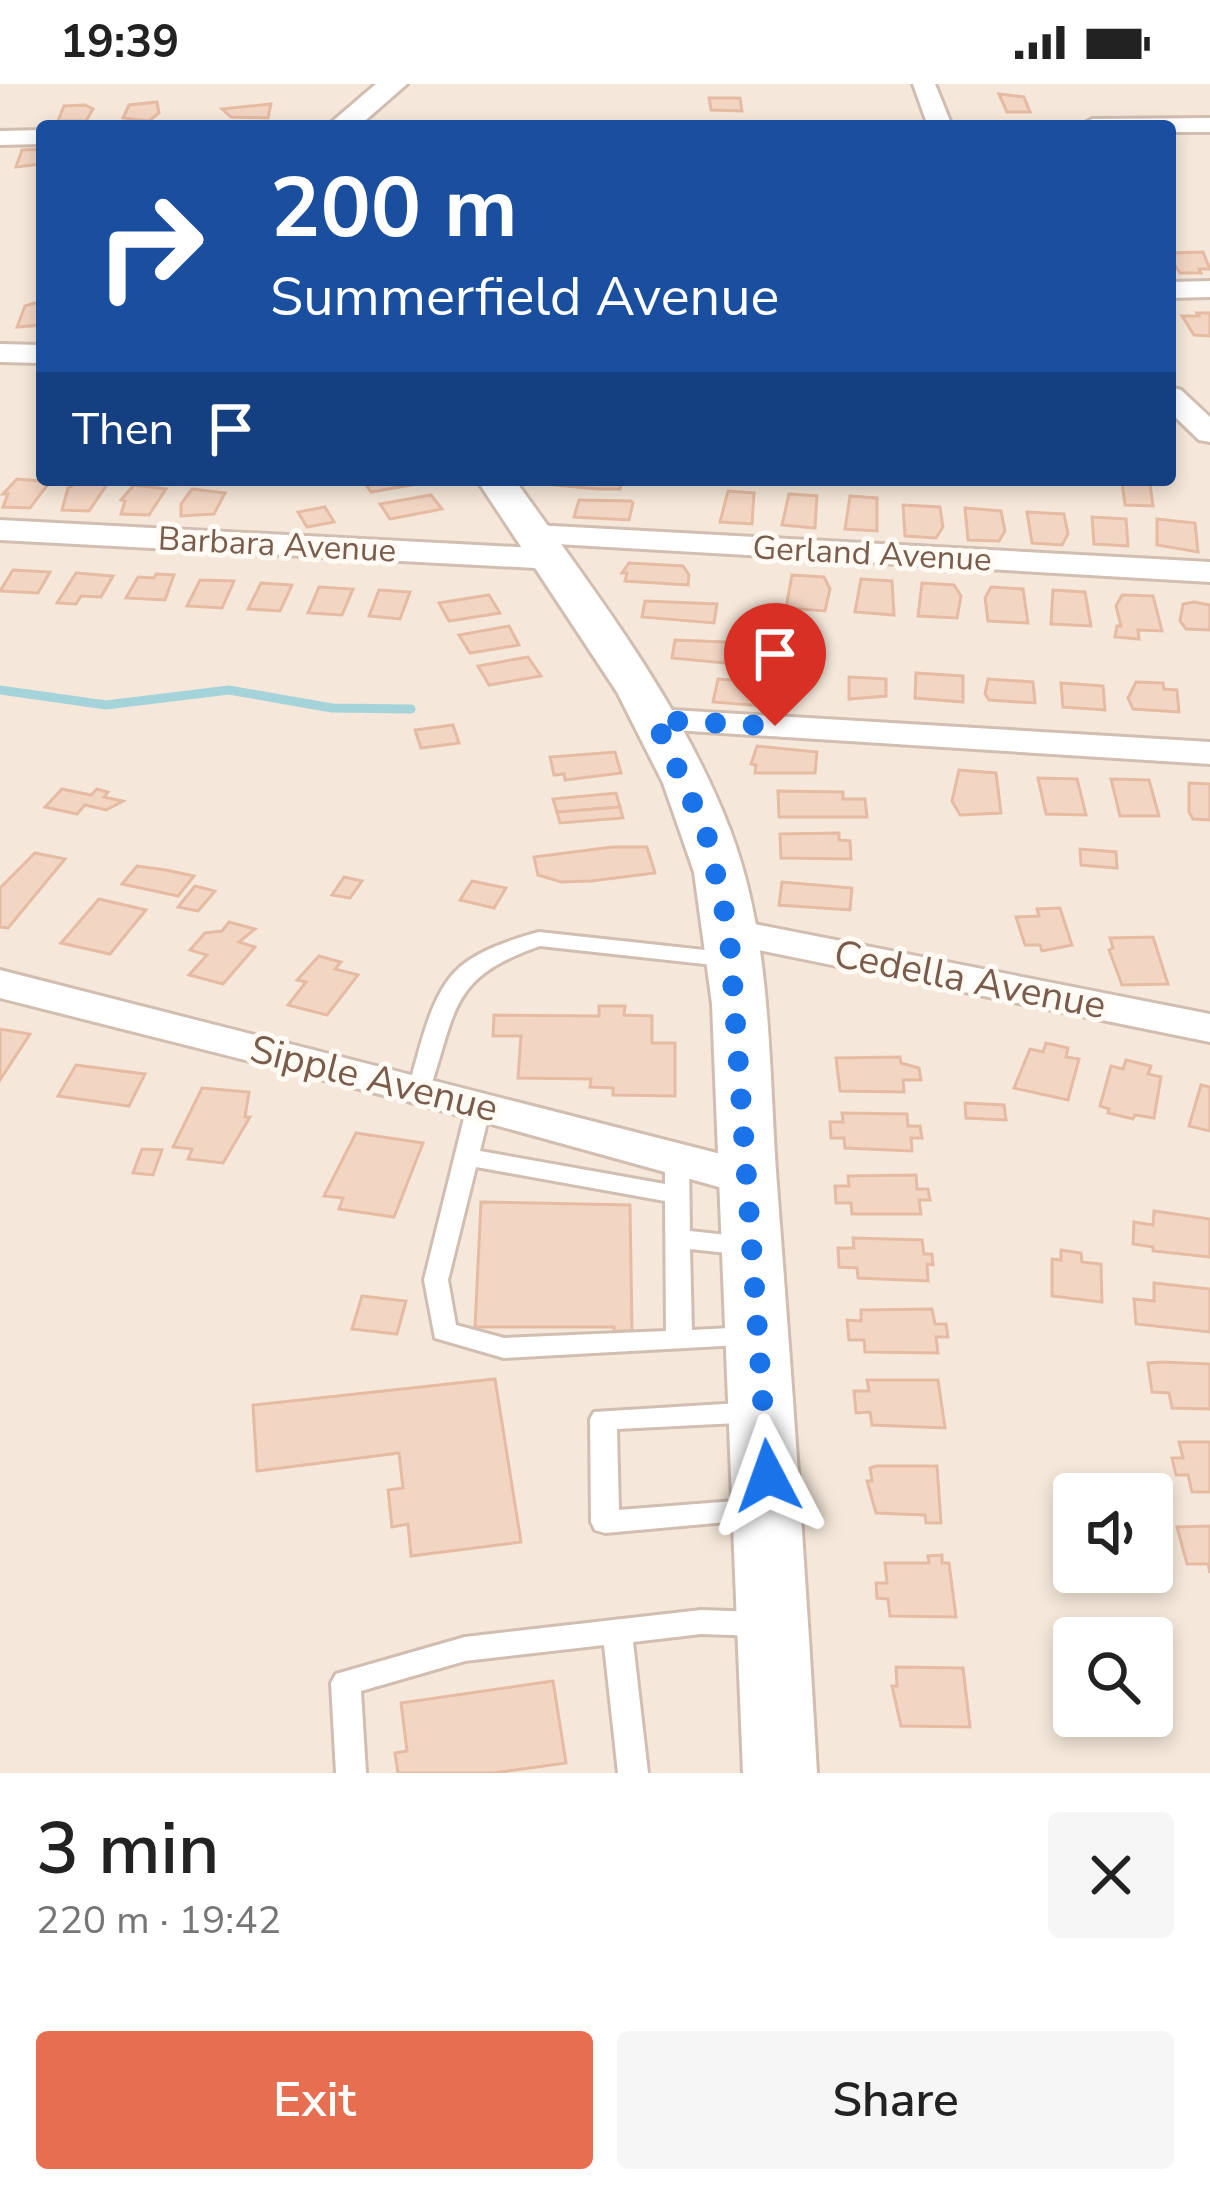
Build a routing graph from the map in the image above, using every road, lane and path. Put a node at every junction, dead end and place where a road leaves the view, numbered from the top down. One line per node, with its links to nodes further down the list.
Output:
1 (393, 84): 3 (street)
2 (924, 84): 4 (street)
3 (348, 120)
4 (938, 120)
5 (1176, 125): 6 (street)
6 (1210, 125)
7 (36, 137): 8 (street)
8 (0, 138)
9 (1210, 289): 10 (street)
10 (1176, 290)
11 (0, 352): 12 (street)
12 (36, 354)
13 (1176, 403): 14 (street)
14 (1198, 427)
15 (500, 486): 17 (street)
16 (0, 530): 17 (street, Barbara Avenue)
17 (544, 547): 18 (street, Gerland Avenue); 19 (street)
18 (1210, 572)
19 (655, 720): 20 (street); 21 (street)
20 (1210, 753)
21 (730, 946): 23 (street, Cedella Avenue); 24 (lane); 29 (street)
22 (0, 984): 24 (street, Sipple Avenue)
23 (1210, 1028)
24 (419, 1089): 25 (street, Sipple Avenue)
25 (479, 1106): 26 (street, Sipple Avenue); 27 (lane)
26 (579, 1155): 27 (lane); 28 (street, Sipple Avenue)
27 (467, 1156): 33 (lane)
28 (677, 1177): 29 (street, Sipple Avenue); 30 (lane)
29 (748, 1178): 31 (street)
30 (678, 1239): 31 (lane); 33 (lane)
31 (752, 1246): 32 (street)
32 (759, 1336): 33 (lane); 34 (street)
33 (679, 1340)
34 (764, 1411): 35 (street); 35 (lane)
35 (770, 1510): 36 (street)
36 (774, 1624): 37 (lane); 40 (street)
37 (617, 1631): 38 (lane); 39 (lane)
38 (351, 1773)
39 (633, 1773)
40 (780, 1773)

